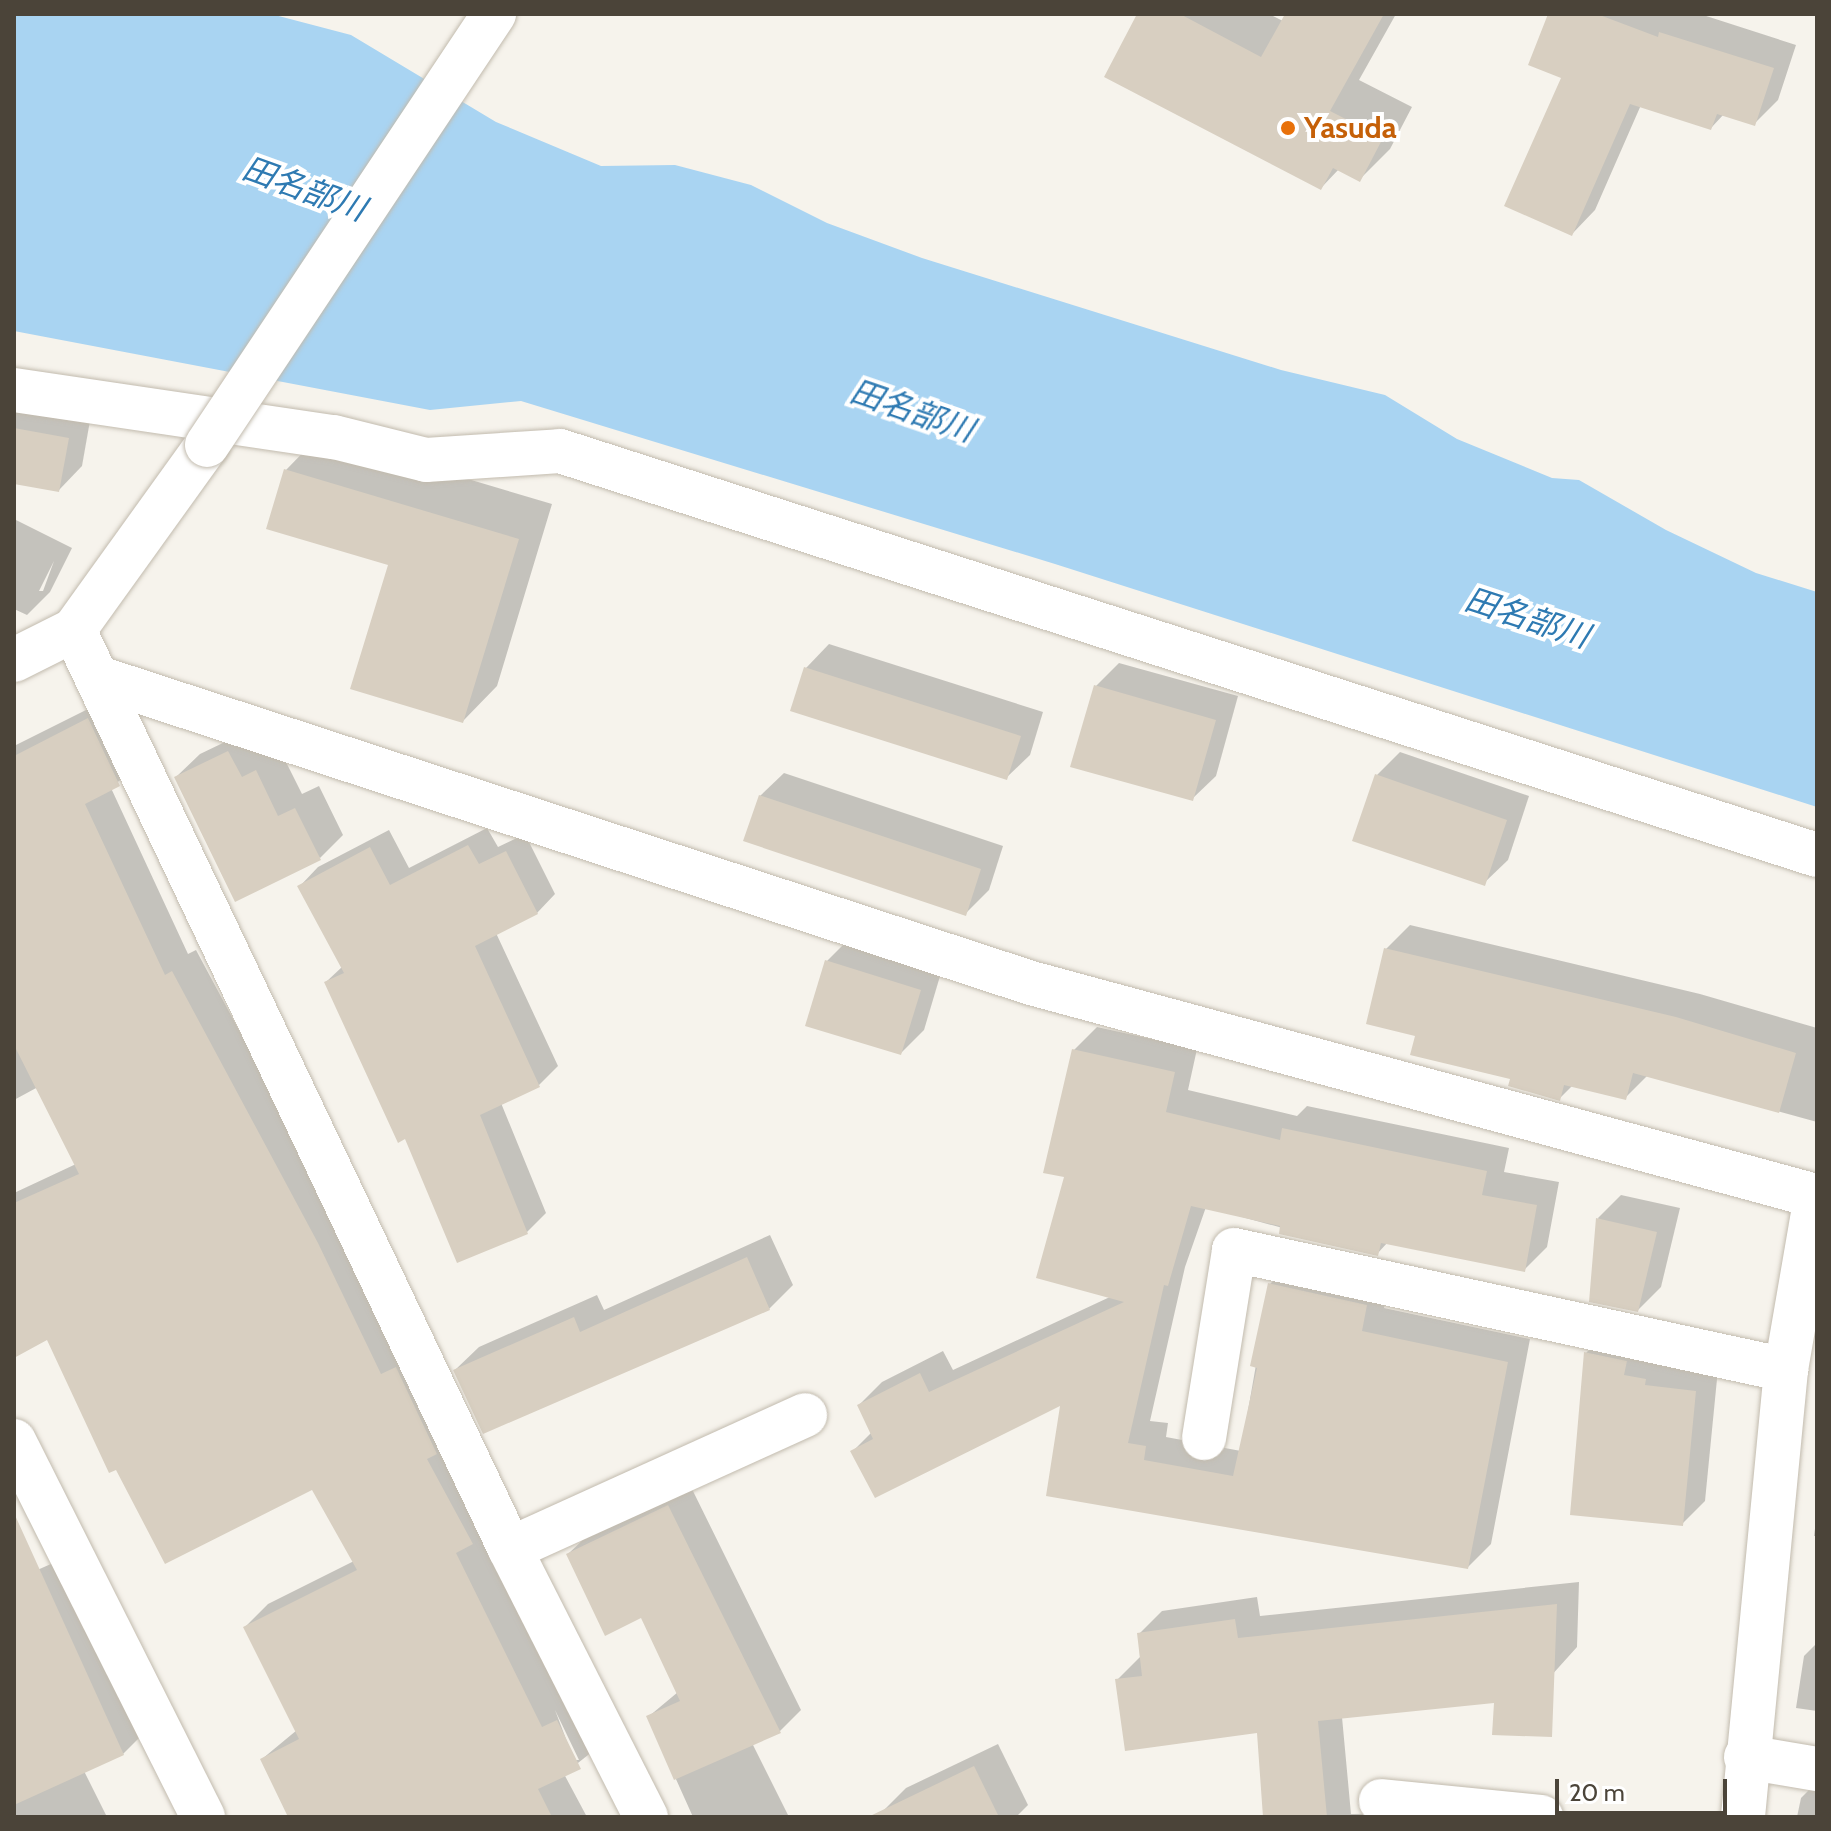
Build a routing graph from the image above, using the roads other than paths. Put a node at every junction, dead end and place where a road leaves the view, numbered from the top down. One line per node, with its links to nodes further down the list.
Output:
1 (494, 14): 3 (street, bridge)
2 (14, 390): 6 (street)
3 (74, 630): 4 (street); 5 (street)
4 (14, 660)
5 (102, 679): 7 (street); 12 (street)
6 (1817, 855)
7 (1817, 1196): 8 (street)
8 (1786, 1370): 10 (street); 13 (street)
9 (805, 1415): 12 (street)
10 (1204, 1438)
11 (14, 1441): 16 (street)
12 (510, 1549): 17 (street)
13 (1746, 1757): 14 (street); 19 (street)
14 (1817, 1769)
15 (1381, 1801): 18 (street)
16 (203, 1817)
17 (646, 1817)
18 (1541, 1817)
19 (1743, 1817)

